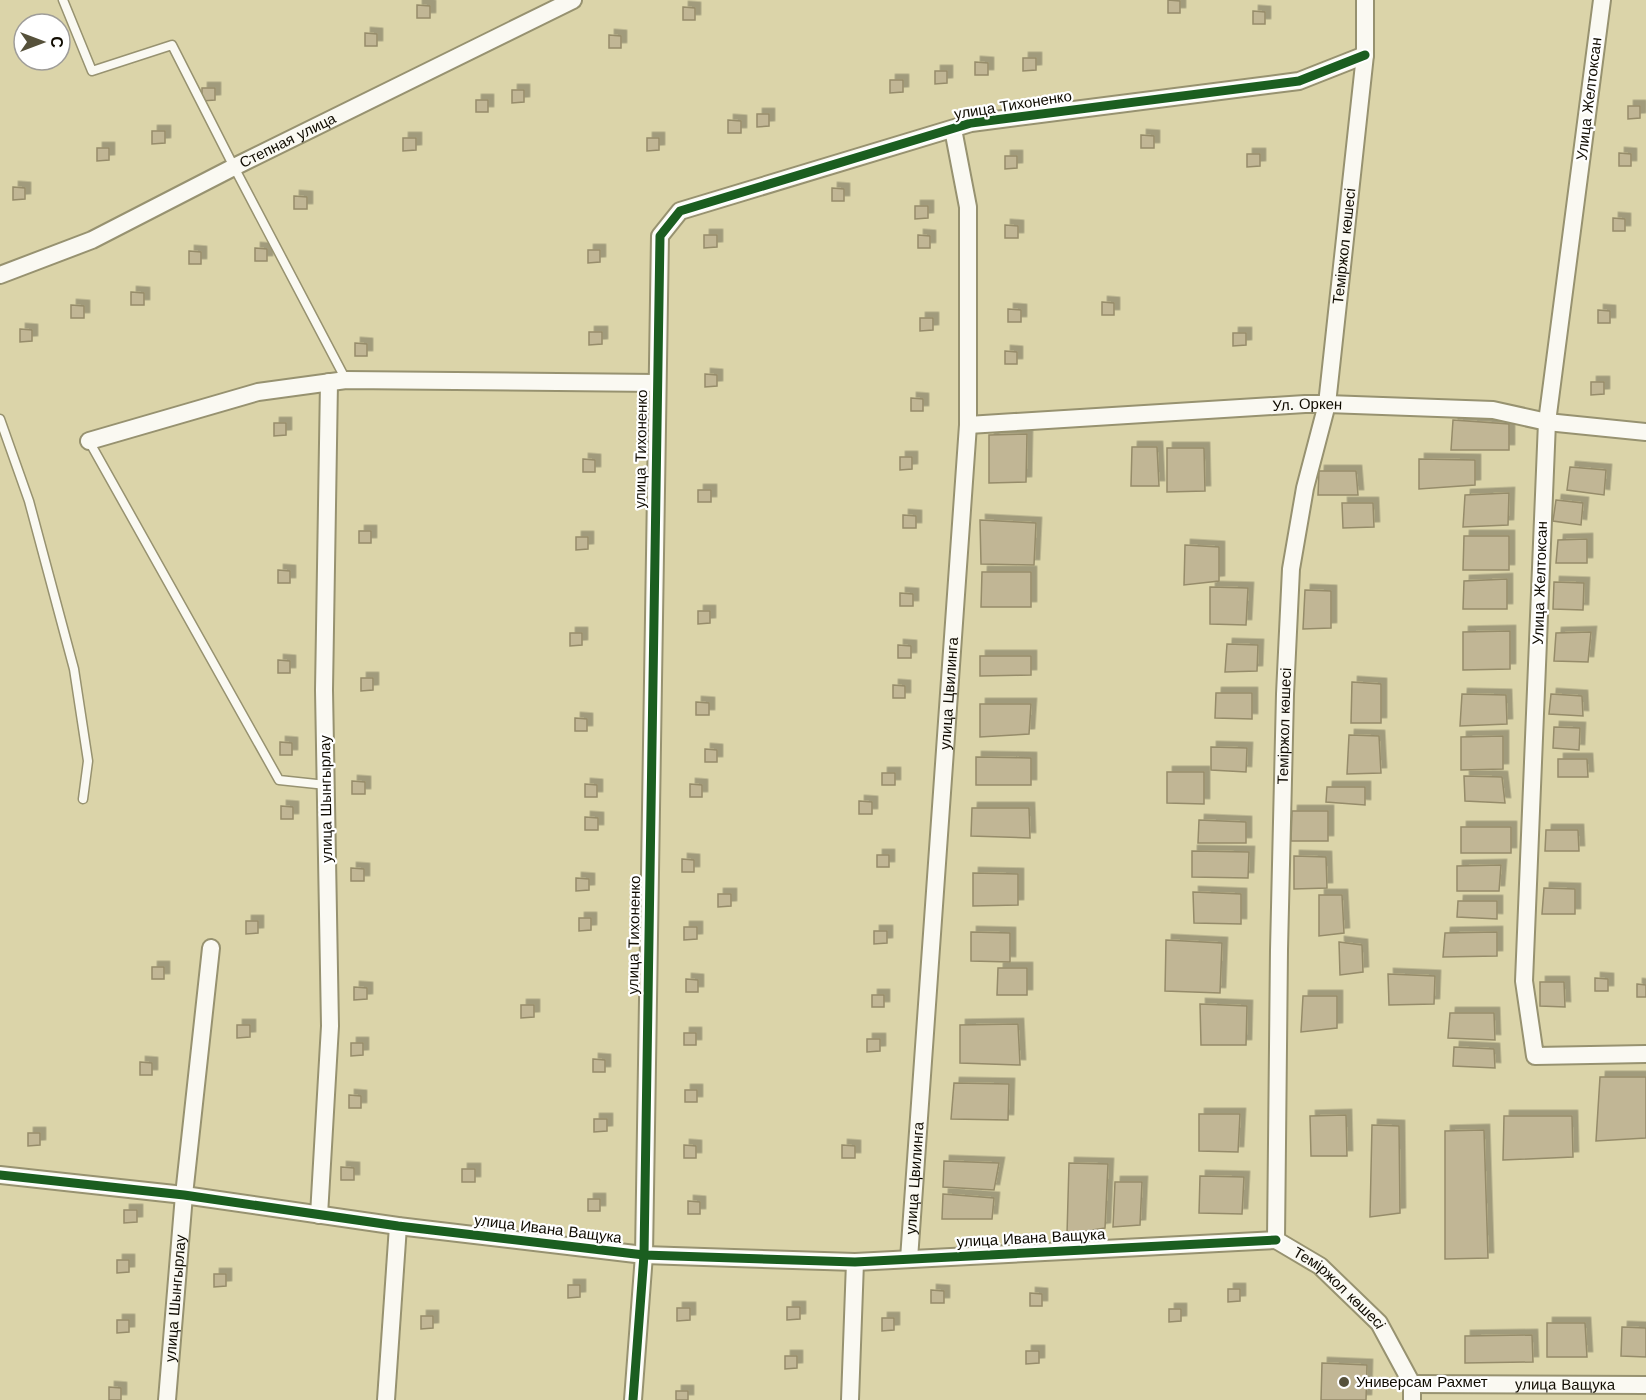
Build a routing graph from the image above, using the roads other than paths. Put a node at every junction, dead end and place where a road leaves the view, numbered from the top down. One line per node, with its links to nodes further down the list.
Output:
1 (63, 0): 7 (lane)
2 (573, 0): 7 (street, Степная улица)
3 (1365, 0): 5 (street, Теміржол көшесі)
4 (1602, 0): 14 (street, Улица Желтоксан)
5 (1365, 55): 6 (street, улица Тихоненко); 12 (street, Теміржол көшесі)
6 (953, 129): 11 (street, улица Тихоненко); 15 (street, улица Цвилинга)
7 (234, 167): 8 (street, Степная улица); 9 (lane)
8 (0, 275)
9 (346, 380): 10 (street); 11 (street)
10 (329, 382): 17 (street); 18 (street, улица Шынгырлау)
11 (657, 383): 27 (street, улица Тихоненко)
12 (1328, 404): 14 (street, Ул. Оркен); 15 (street, Ул. Оркен); 26 (street, Теміржол көшесі)
13 (0, 419): 19 (lane)
14 (1547, 422): 16 (street, Ул. Оркен); 21 (street, Улица Желтоксан)
15 (968, 425): 28 (street, улица Цвилинга)
16 (1646, 432)
17 (89, 441): 18 (lane)
18 (326, 785): 24 (street, улица Шынгырлау)
19 (83, 799)
20 (212, 948): 23 (street, улица Шынгырлау)
21 (1646, 1054)
22 (0, 1175): 23 (street, улица Ивана Ващука)
23 (184, 1196): 24 (street, улица Ивана Ващука); 32 (street, улица Шынгырлау)
24 (319, 1215): 25 (street, улица Ивана Ващука)
25 (399, 1226): 27 (street, улица Ивана Ващука); 33 (street)
26 (1276, 1240): 28 (street, улица Ивана Ващука); 31 (street, Теміржол көшесі)
27 (644, 1255): 29 (street, улица Ивана Ващука); 34 (street, улица Тихоненко)
28 (909, 1259): 29 (street, улица Ивана Ващука)
29 (855, 1262): 35 (street)
30 (1646, 1384): 31 (street, улица Ващука)
31 (1412, 1392)
32 (167, 1400)
33 (386, 1400)
34 (633, 1400)
35 (850, 1400)

